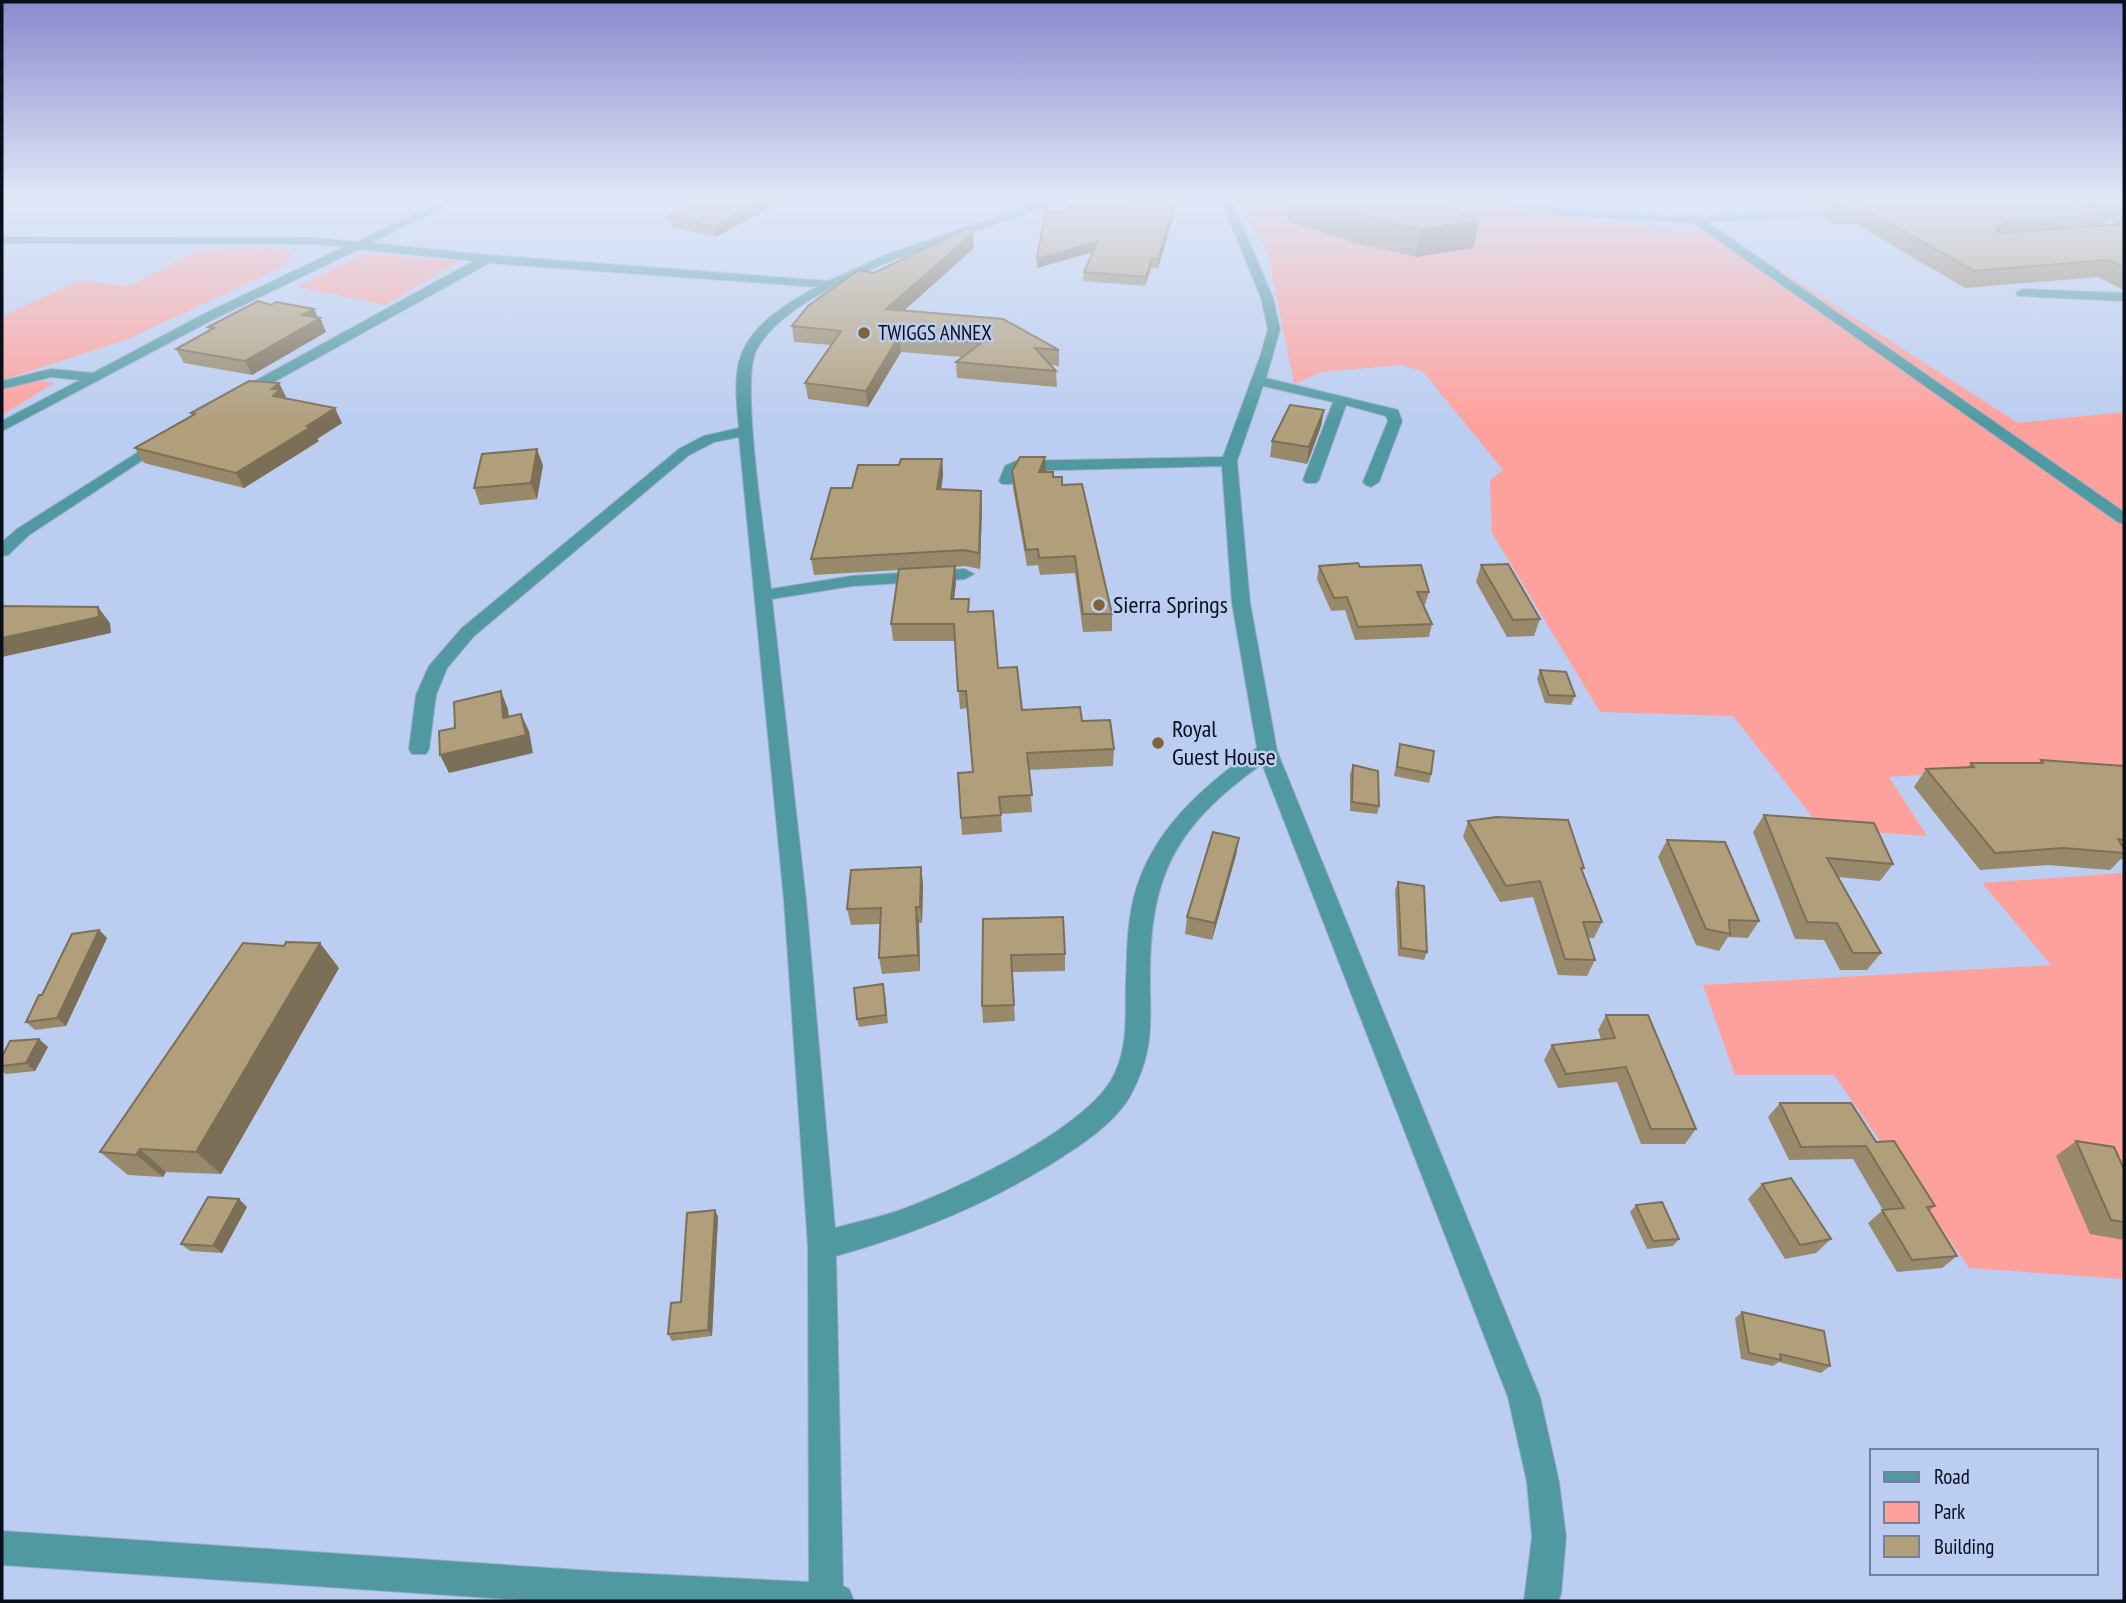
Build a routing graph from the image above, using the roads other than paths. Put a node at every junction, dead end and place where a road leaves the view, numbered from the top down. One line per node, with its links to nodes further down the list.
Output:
1 (304, 272): 10 (street)
2 (464, 272): 13 (street)
3 (661, 272): 7 (street)
4 (860, 272): 7 (street)
5 (1256, 272): 11 (street)
6 (1769, 272): 22 (street)
7 (826, 284): 16 (street)
8 (2022, 292): 9 (street)
9 (2124, 297)
10 (92, 377): 12 (street); 15 (street)
11 (1257, 381): 14 (street); 18 (street)
12 (2, 385)
13 (229, 401)
14 (1341, 401): 19 (street); 21 (street)
15 (2, 427)
16 (746, 431): 25 (street); 26 (street)
17 (175, 432): 23 (street)
18 (1229, 461): 20 (street); 27 (street)
19 (1311, 480)
20 (1007, 481)
21 (1371, 482)
22 (2124, 519)
23 (2, 551)
24 (965, 574): 25 (street)
25 (765, 595): 28 (street)
26 (419, 749)
27 (1267, 751): 28 (street); 30 (street)
28 (822, 1246): 31 (street)
29 (2, 1548): 31 (street)
30 (1545, 1599)
31 (833, 1601)

